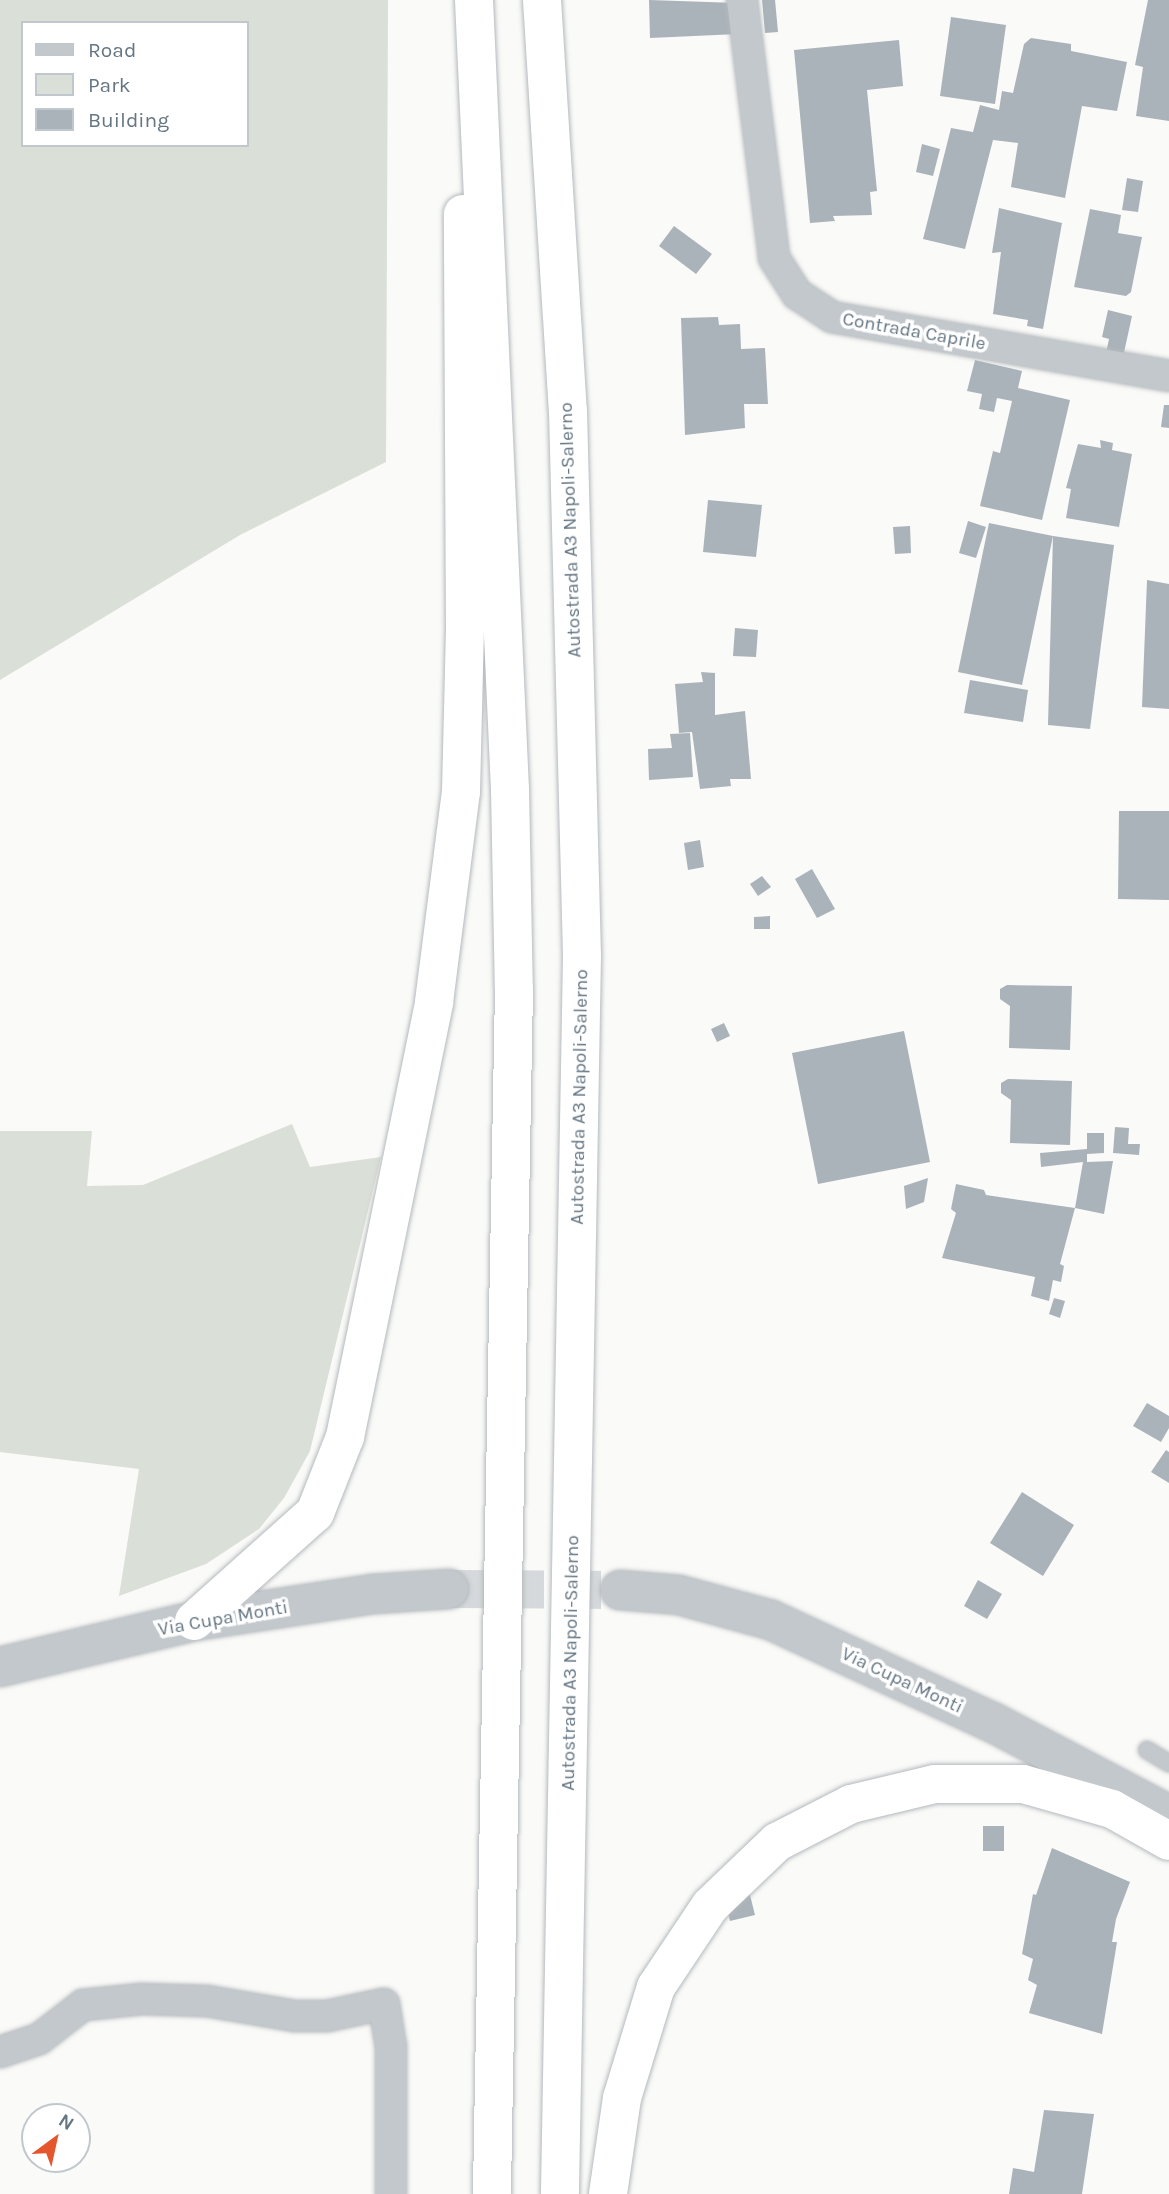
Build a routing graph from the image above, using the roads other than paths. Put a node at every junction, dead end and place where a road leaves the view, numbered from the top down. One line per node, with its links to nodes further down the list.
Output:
1 (474, 0): 4 (highway)
2 (541, 0): 17 (highway, Autostrada A3 Napoli-Salerno)
3 (742, 0): 5 (street, Contrada Caprile)
4 (477, 44): 8 (highway); 16 (highway)
5 (1169, 376)
6 (450, 1589): 8 (street, Via Cupa Monti)
7 (620, 1590): 12 (street, Via Cupa Monti)
8 (194, 1621): 9 (street, Via Cupa Monti)
9 (0, 1667)
10 (1147, 1750): 11 (lane)
11 (1169, 1763)
12 (1169, 1815)
13 (1169, 1841): 18 (highway)
14 (0, 2052): 15 (street)
15 (391, 2194)
16 (492, 2194)
17 (560, 2194)
18 (608, 2194)

